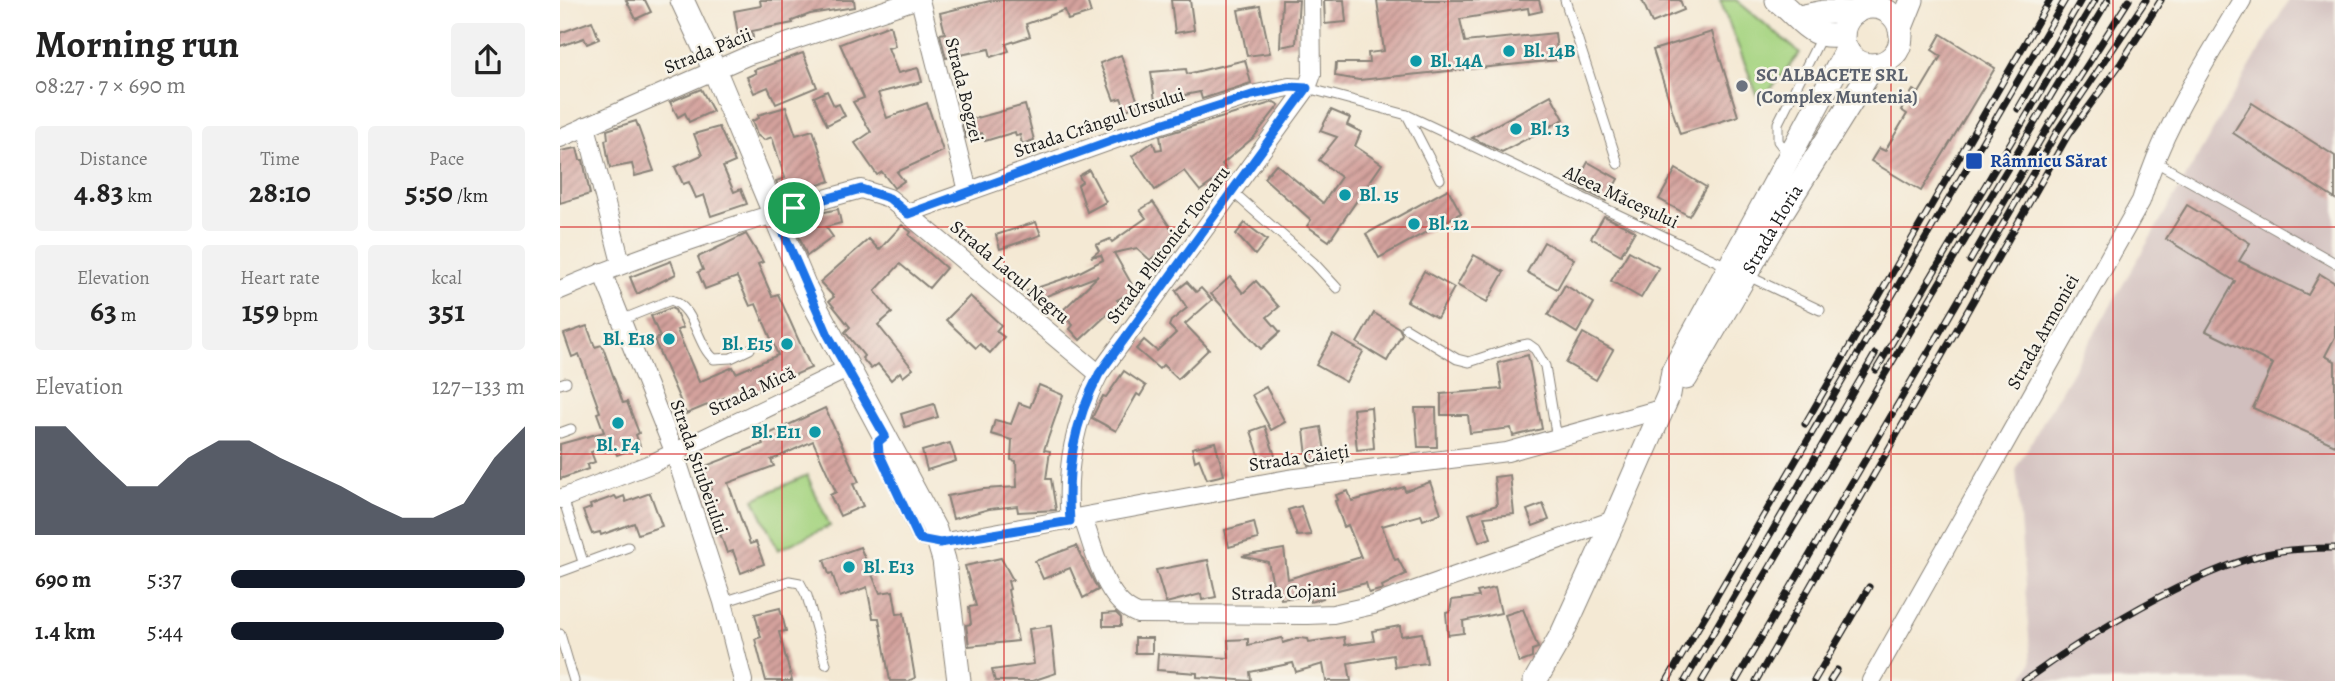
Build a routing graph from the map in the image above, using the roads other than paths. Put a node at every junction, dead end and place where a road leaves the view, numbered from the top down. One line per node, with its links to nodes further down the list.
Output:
1 (682, 0): 13 (street)
2 (918, 0): 13 (street, Strada Păcii); 21 (street, Strada Bogzei)
3 (1311, 0): 14 (street, Strada Plutonier Torcaru)
4 (1565, 0): 19 (lane)
5 (1777, 0): 9 (street)
6 (1912, 0): 10 (street)
7 (2242, 0): 18 (street, Strada Armoniei)
8 (1861, 7): 9 (street); 10 (street); 11 (street)
9 (1799, 17): 11 (street)
10 (1898, 17): 12 (street)
11 (1837, 41): 12 (street); 36 (street, Strada Horia)
12 (1874, 65): 36 (street, Strada Horia)
13 (714, 69): 16 (street, Strada Păcii); 23 (street)
14 (1307, 88): 15 (lane, Aleea Măceșului); 21 (street, Strada Crângul Ursului); 22 (street, Strada Plutonier Torcaru)
15 (1408, 115): 20 (lane); 30 (lane, Aleea Măceșului)
16 (586, 126): 17 (street, Strada Păcii); 25 (street)
17 (560, 138)
18 (2153, 160): 26 (lane); 56 (street, Strada Armoniei)
19 (1618, 164)
20 (1440, 179)
21 (968, 191): 24 (street, Strada Crângul Ursului)
22 (1234, 193): 28 (lane); 35 (street, Strada Plutonier Torcaru)
23 (775, 213): 24 (street, Strada Lacul Negru); 25 (street, Strada Lacul Negru); 34 (street)
24 (908, 214): 35 (street, Strada Lacul Negru)
25 (621, 263): 27 (street, Strada Lacul Negru)
26 (2335, 263)
27 (602, 272): 29 (street, Strada Lacul Negru); 31 (street, Strada Știubeiului)
28 (1337, 288)
29 (560, 290)
30 (1820, 310)
31 (621, 320): 33 (lane); 40 (street, Strada Știubeiului)
32 (1406, 328): 39 (lane)
33 (750, 349)
34 (847, 369): 40 (street, Strada Mică); 44 (street)
35 (1099, 374): 42 (street, Strada Plutonier Torcaru)
36 (1665, 402): 39 (street, Strada Căieți); 43 (street, Strada Horia)
37 (571, 429): 38 (lane)
38 (560, 433)
39 (1557, 439): 42 (street, Strada Căieți)
40 (674, 451): 41 (street, Strada Mică); 48 (street, Strada Știubeiului)
41 (561, 499): 46 (lane)
42 (1077, 520): 43 (street, Strada Cojani); 44 (street, Strada Căieți)
43 (1614, 520): 55 (street, Strada Horia)
44 (940, 543): 54 (street)
45 (628, 547): 46 (lane)
46 (583, 562): 47 (lane)
47 (560, 572)
48 (723, 601): 50 (lane); 53 (street, Strada Știubeiului)
49 (560, 634): 52 (lane)
50 (826, 664)
51 (566, 681): 52 (lane)
52 (574, 681)
53 (743, 681)
54 (959, 681)
55 (1535, 681)
56 (1871, 681)

